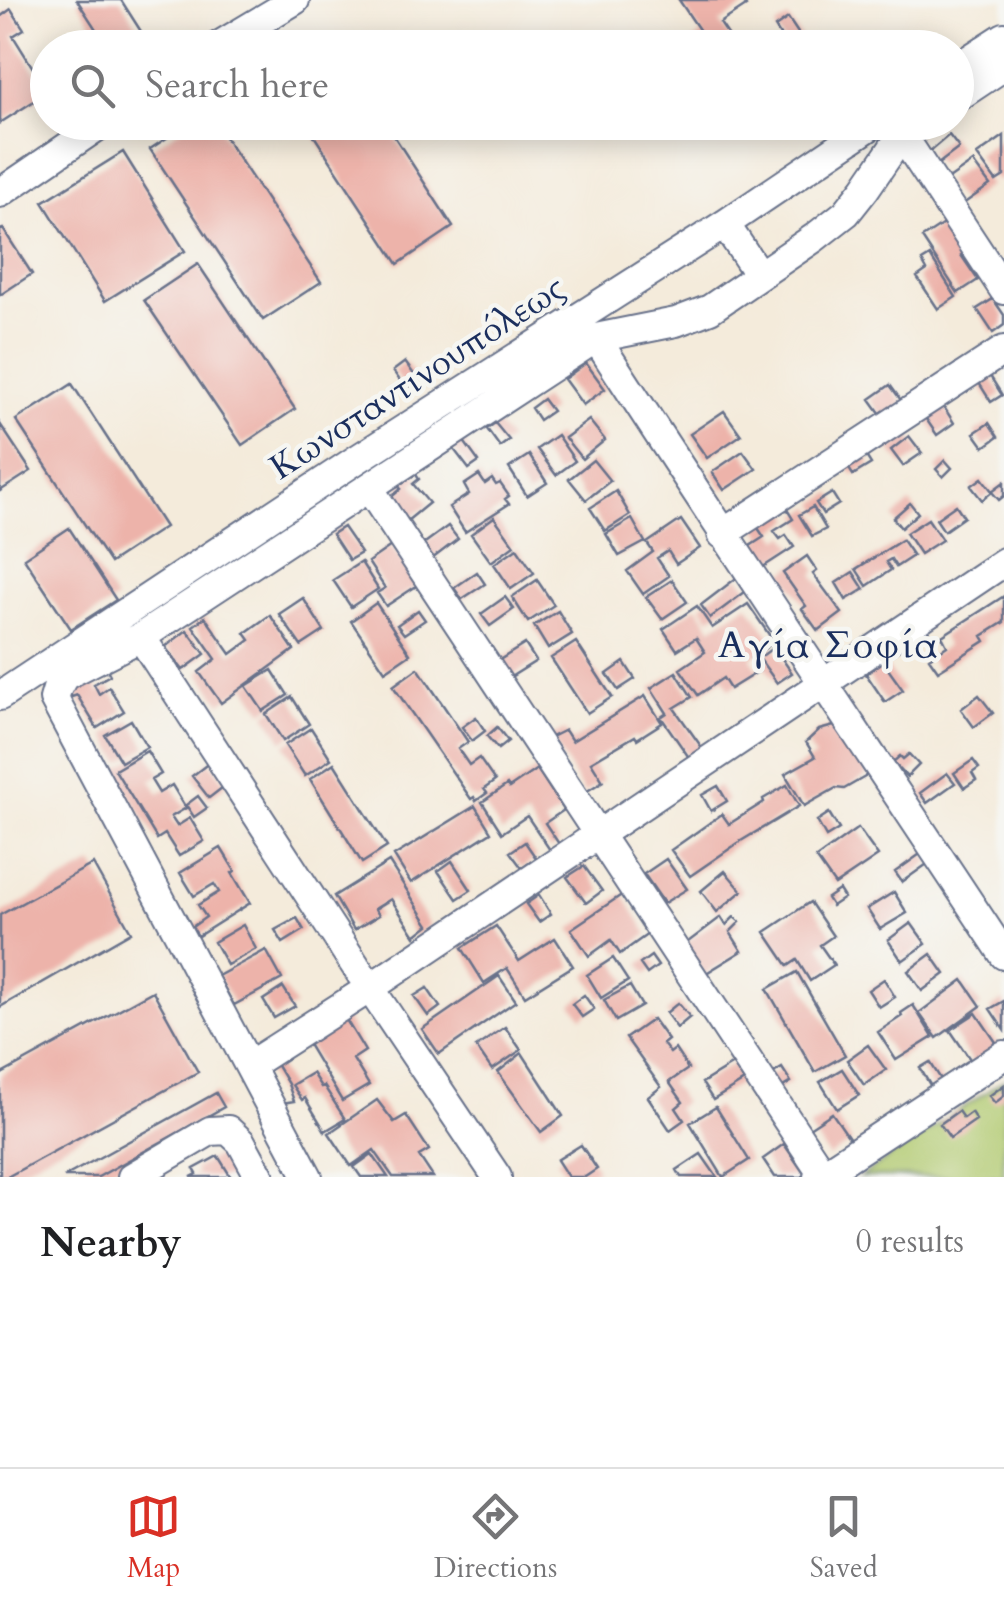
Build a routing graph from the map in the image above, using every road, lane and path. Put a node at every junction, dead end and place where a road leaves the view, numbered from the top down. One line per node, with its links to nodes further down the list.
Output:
1 (295, 0): 2 (street)
2 (244, 30)
3 (1004, 36): 4 (street)
4 (974, 56)
5 (1004, 66): 6 (street)
6 (974, 86)
7 (78, 140): 11 (street)
8 (849, 140): 12 (street, Κωνσταντινουπόλεως)
9 (903, 140): 13 (street)
10 (917, 140): 14 (street)
11 (0, 193)
12 (725, 224): 13 (street); 22 (street, Κωνσταντινουπόλεως)
13 (759, 275): 15 (street)
14 (1004, 290)
15 (596, 338): 17 (street); 18 (street)
16 (1004, 350): 18 (street)
17 (369, 488): 20 (street); 23 (street)
18 (722, 534): 21 (street)
19 (1004, 562): 21 (street)
20 (142, 637): 25 (street); 27 (street)
21 (824, 682): 23 (street); 24 (street)
22 (0, 696)
23 (598, 834): 25 (street); 28 (street)
24 (1004, 955)
25 (370, 988): 27 (street); 32 (street)
26 (1004, 1055): 28 (street)
27 (250, 1065): 31 (street)
28 (820, 1176)
29 (132, 1177): 30 (street)
30 (260, 1177)
31 (308, 1177)
32 (498, 1177)

